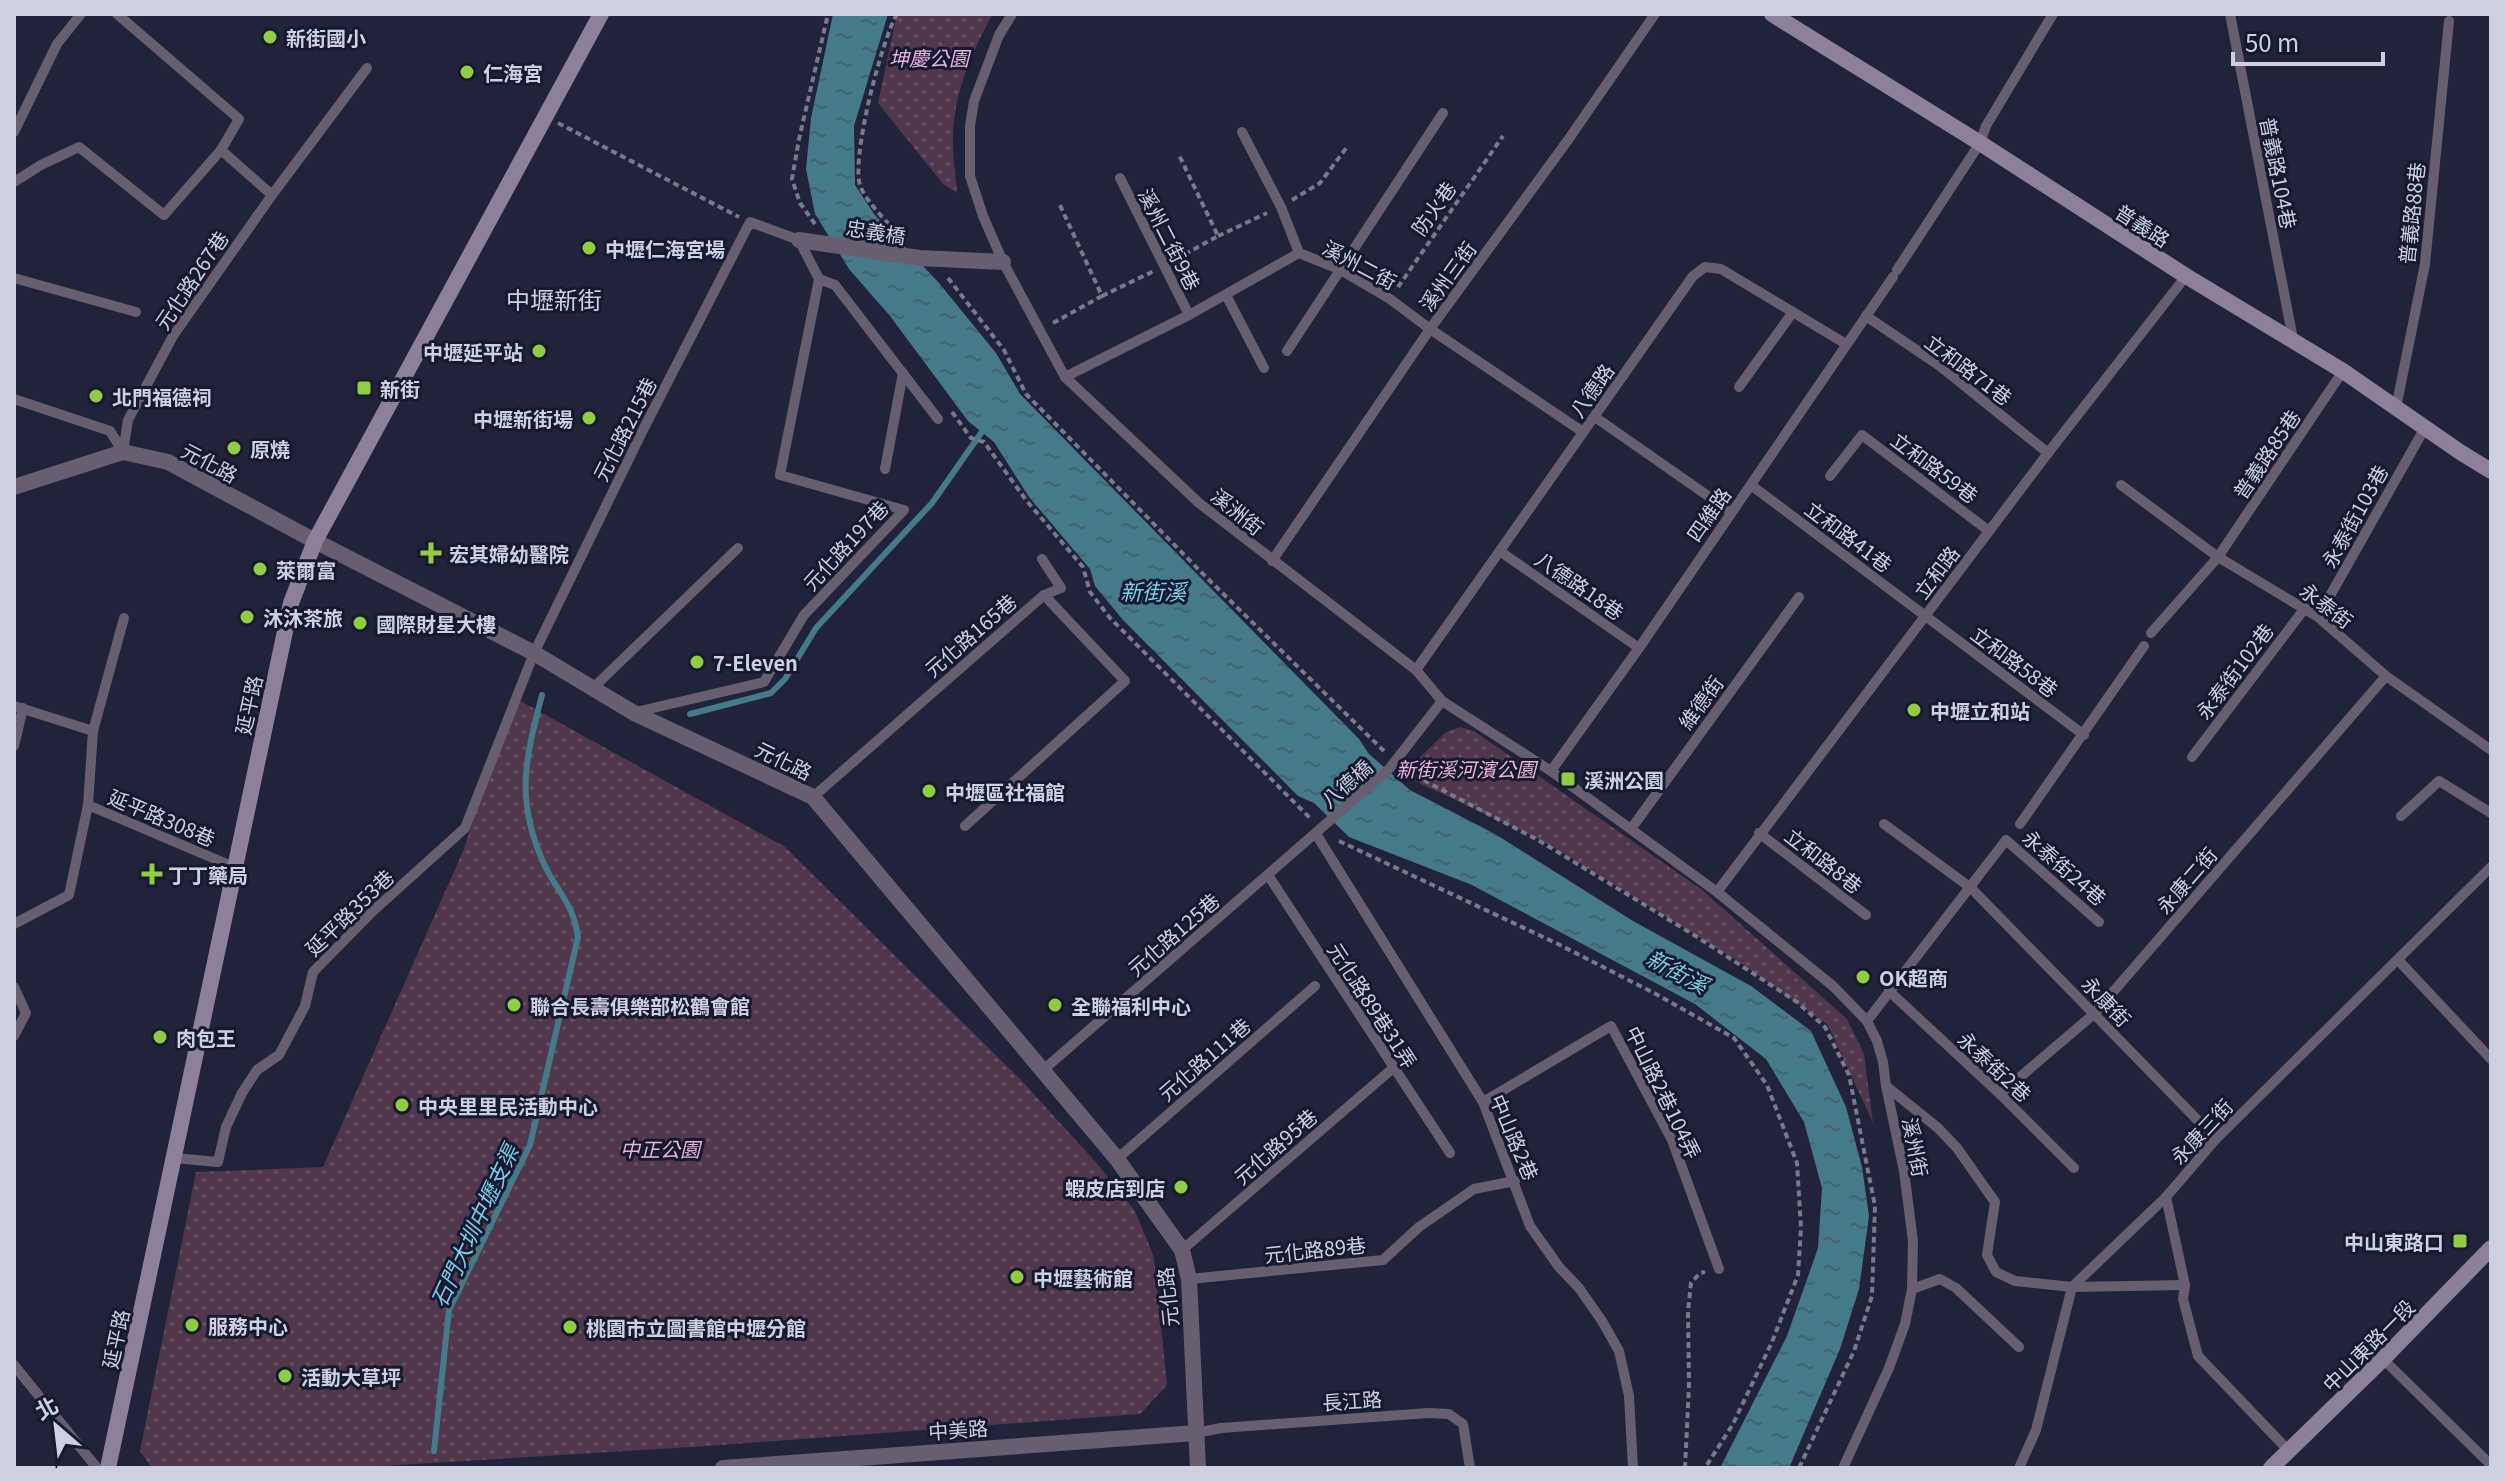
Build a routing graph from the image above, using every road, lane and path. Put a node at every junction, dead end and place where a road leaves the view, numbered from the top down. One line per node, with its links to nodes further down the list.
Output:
1 (81, 14): 13 (lane)
2 (117, 14): 17 (lane)
3 (601, 14): 12 (main road, 延平路)
4 (1012, 14): 26 (lane, 溪洲街)
5 (1655, 14): 39 (lane, 溪州三街)
6 (1772, 14): 16 (main road, 普義路)
7 (2053, 14): 16 (lane, 四維路)
8 (2230, 14): 41 (lane, 普義路104巷)
9 (2449, 21): 50 (lane, 普義路88巷)
10 (367, 68): 21 (lane, 元化路267巷)
11 (1443, 113): 28 (lane)
12 (545, 117): 23 (path); 66 (main road, 延平路)
13 (14, 132)
14 (1242, 132): 25 (lane)
15 (1503, 136): 34 (path, 防火巷)
16 (1980, 143): 29 (main road, 普義路); 38 (lane, 四維路)
17 (221, 150): 20 (lane); 21 (lane)
18 (1179, 155): 27 (path)
19 (1120, 178): 27 (lane, 溪州二街9巷)
20 (14, 182)
21 (272, 195): 56 (lane, 元化路267巷)
22 (1059, 203): 33 (path)
23 (750, 222): 24 (lane); 81 (lane, 元化路215巷)
24 (799, 240): 26 (street, 忠義橋); 31 (lane)
25 (1299, 253): 28 (lane, 溪州二街); 32 (lane, 溪州二街)
26 (1003, 262): 40 (lane, 溪洲街)
27 (1163, 266): 33 (path); 37 (lane, 溪州二街9巷)
28 (1339, 269): 34 (lane, 溪州二街); 43 (lane)
29 (2186, 276): 41 (main road, 普義路); 57 (lane, 立和路)
30 (14, 278): 35 (lane)
31 (819, 279): 46 (lane); 87 (lane, 元化路197巷)
32 (1226, 295): 37 (lane, 溪州二街); 44 (lane)
33 (1102, 296): 40 (path)
34 (1390, 299): 39 (lane, 溪州二街)
35 (136, 312)
36 (1793, 312): 42 (lane, 八德路); 48 (lane); 51 (lane, 八德路)
37 (1189, 315): 47 (lane, 溪州二街)
38 (1866, 316): 42 (lane, 四維路); 57 (lane, 立和路71巷)
39 (1430, 329): 53 (lane, 溪州二街); 71 (lane, 溪州三街)
40 (1040, 330): 47 (lane, 溪洲街)
41 (2293, 339): 45 (main road, 普義路)
42 (1846, 344): 61 (lane, 四維路)
43 (1287, 351)
44 (1264, 368)
45 (2343, 371): 50 (main road, 普義路); 69 (lane, 普義路85巷)
46 (903, 373): 52 (lane); 58 (lane)
47 (1065, 377): 71 (lane, 溪洲街)
48 (1739, 387)
49 (14, 399): 56 (lane)
50 (2396, 408): 59 (main road, 普義路)
51 (1595, 417): 53 (lane, 八德路); 64 (lane)
52 (938, 419)
53 (1583, 432): 68 (lane, 八德路)
54 (2422, 433): 76 (lane, 永泰街103巷)
55 (984, 442): 101 (path)
56 (123, 452): 63 (street); 66 (street, 元化路)
57 (2048, 453): 65 (lane, 立和路)
58 (885, 469)
59 (2491, 471)
60 (1830, 476): 65 (lane, 立和路59巷)
61 (1751, 485): 64 (lane, 四維路); 75 (lane, 立和路41巷)
62 (2121, 485): 69 (lane, 永泰街)
63 (14, 487)
64 (1731, 512): 80 (lane, 四維路)
65 (1989, 531): 75 (lane, 立和路)
66 (315, 541): 81 (street, 元化路); 104 (main road, 延平路)
67 (738, 548): 84 (lane)
68 (1501, 552): 80 (lane, 八德路18巷); 82 (lane, 八德路)
69 (2218, 557): 74 (lane, 永泰街); 78 (lane)
70 (1042, 559): 72 (lane)
71 (1272, 561): 82 (lane, 溪洲街)
72 (1044, 595): 94 (lane, 元化路165巷); 100 (lane, 元化路165巷)
73 (1799, 597): 102 (lane, 維德街)
74 (2305, 608): 76 (lane, 永泰街); 92 (lane, 永泰街102巷)
75 (1925, 616): 89 (lane, 立和路58巷); 103 (lane, 立和路)
76 (2318, 617): 83 (lane, 永泰街)
77 (124, 618): 88 (lane, 延平路308巷)
78 (2151, 633)
79 (2144, 646): 89 (lane)
80 (1639, 648): 93 (lane, 四維路)
81 (534, 653): 84 (street, 元化路); 127 (lane, 延平路353巷)
82 (1416, 670): 85 (lane, 溪洲街)
83 (2386, 676): 91 (lane, 永泰街); 116 (lane, 永康二街)
84 (593, 688): 87 (street, 元化路)
85 (1442, 701): 93 (lane, 溪洲街); 101 (lane, 八德橋)
86 (18, 707): 88 (lane); 90 (lane)
87 (634, 713): 94 (street, 元化路)
88 (93, 731): 95 (lane, 延平路308巷)
89 (2084, 735): 99 (lane)
90 (14, 746)
91 (2491, 750)
92 (2192, 757)
93 (1551, 771): 102 (lane, 溪洲街)
94 (813, 797): 121 (street, 元化路)
95 (88, 805): 104 (lane, 延平路308巷); 111 (lane)
96 (2491, 813): 97 (lane)
97 (2401, 816)
98 (1884, 824): 107 (lane, 永康街)
99 (2020, 824)
100 (965, 826)
101 (1322, 828): 106 (lane, 元化路125巷); 124 (lane, 中山路2巷); 153 (path)
102 (1631, 829): 108 (lane, 溪洲街)
103 (1759, 833): 108 (lane, 立和路); 109 (lane, 立和路8巷)
104 (234, 867): 127 (main road, 延平路)
105 (2491, 867): 112 (lane, 永康三街)
106 (1268, 875): 120 (lane, 元化路89巷31弄); 121 (lane, 元化路125巷)
107 (1971, 888): 110 (lane, 永泰街24巷); 115 (lane); 116 (lane, 永康街)
108 (1717, 892): 117 (lane, 溪州街)
109 (1866, 915)
110 (2099, 922)
111 (14, 924)
112 (2399, 961): 119 (lane); 125 (lane, 永康三街)
113 (1315, 986): 128 (lane, 元化路111巷)
114 (14, 987): 118 (lane)
115 (1889, 991): 117 (lane); 123 (lane, 永泰街2巷)
116 (2094, 1014): 123 (lane, 永康二街); 125 (lane, 永康街)
117 (1867, 1021): 122 (lane, 溪州街)
118 (14, 1036)
119 (2491, 1059)
120 (1392, 1069): 126 (lane, 元化路89巷31弄); 133 (lane, 元化路95巷)
121 (1042, 1071): 128 (street, 元化路)
122 (1886, 1086): 137 (lane); 138 (lane, 溪州街)
123 (2000, 1094): 129 (lane, 永泰街2巷)
124 (1483, 1102): 130 (lane, 中山路2巷); 134 (lane, 中山路2巷104弄)
125 (2216, 1139): 131 (lane, 永康三街)
126 (1450, 1153)
127 (174, 1158): 147 (main road, 延平路)
128 (1117, 1159): 133 (street, 元化路)
129 (2074, 1168)
130 (1515, 1181): 135 (lane, 元化路89巷); 151 (lane, 中山路2巷)
131 (2166, 1197): 136 (lane); 137 (lane, 永康三街)
132 (2491, 1248): 140 (main road, 中山東路一段)
133 (1182, 1250): 135 (street, 元化路)
134 (1719, 1269): 152 (path)
135 (1189, 1279): 142 (street, 元化路)
136 (2185, 1285): 137 (lane); 143 (lane)
137 (2072, 1287): 155 (lane)
138 (1912, 1289): 139 (lane); 154 (lane, 溪州街)
139 (2019, 1347)
140 (2383, 1359): 143 (main road, 中山東路一段); 145 (lane)
141 (14, 1365): 146 (lane)
142 (1196, 1433): 144 (street, 中美路); 149 (street, 元化路); 150 (lane, 長江路)
143 (2289, 1451): 156 (main road, 中山東路一段)
144 (859, 1462): 148 (street, 中美路)
145 (2491, 1465)
146 (97, 1468)
147 (108, 1468)
148 (723, 1468)
149 (1198, 1468)
150 (1470, 1468)
151 (1633, 1468)
152 (1685, 1468)
153 (1705, 1468)
154 (1843, 1468)
155 (2019, 1468)
156 (2271, 1468)

